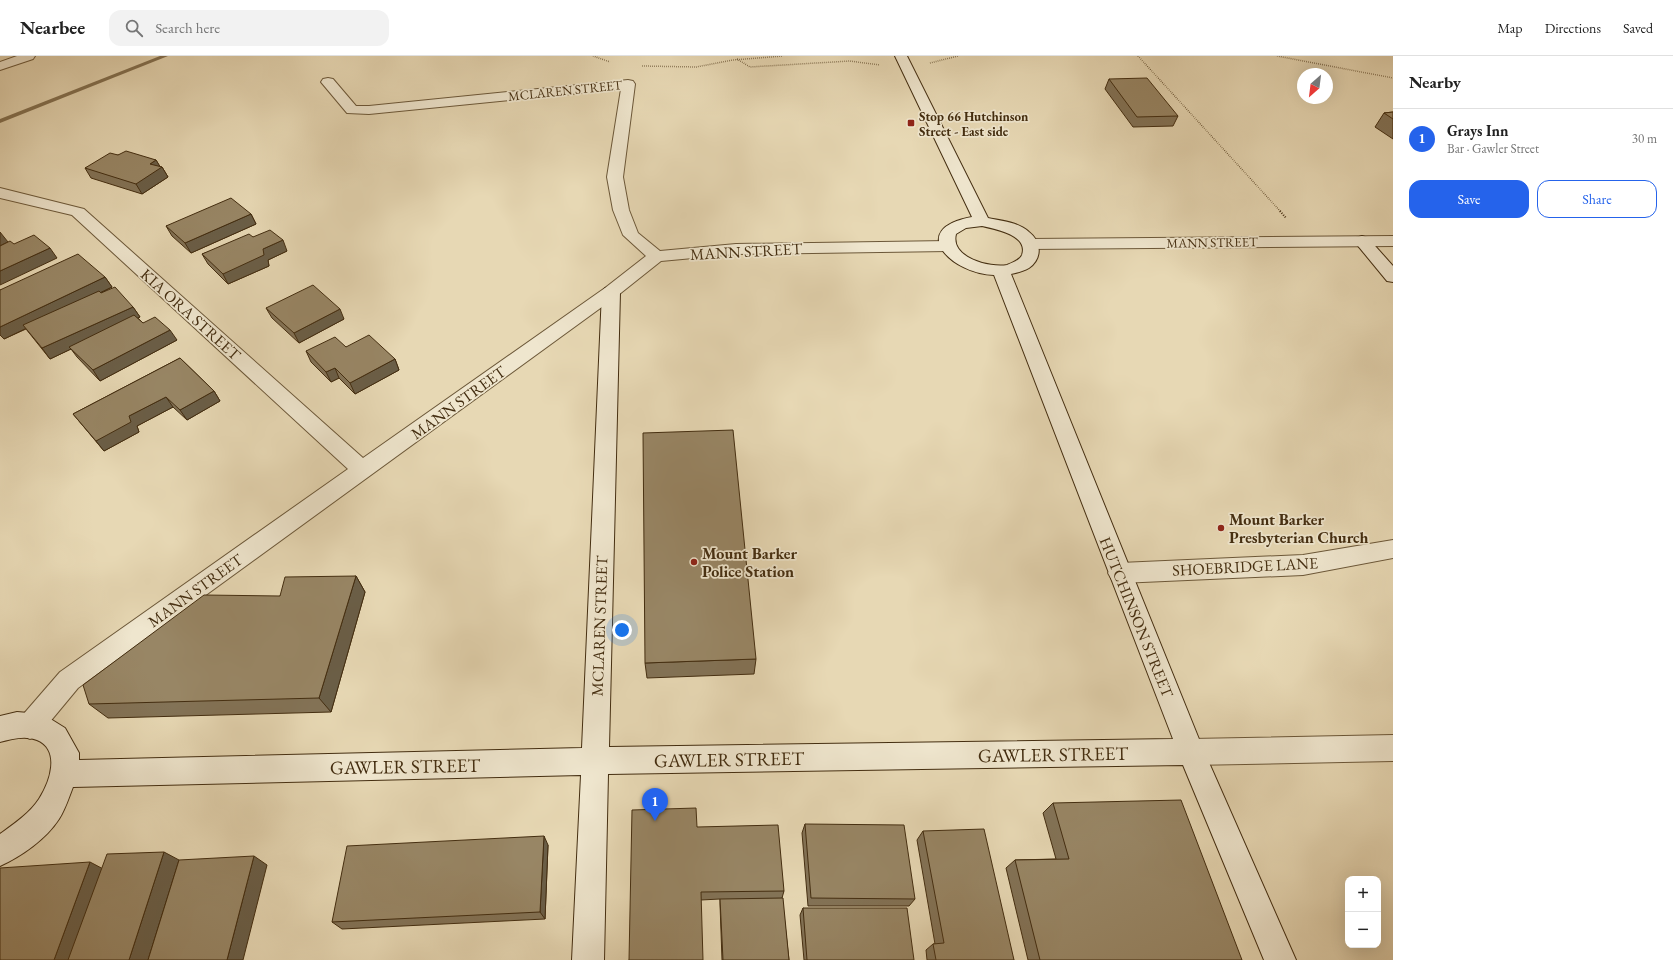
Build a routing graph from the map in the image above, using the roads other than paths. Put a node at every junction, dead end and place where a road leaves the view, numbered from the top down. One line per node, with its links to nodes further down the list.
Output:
1 (29, 56): 3 (street)
2 (905, 62): 6 (street)
3 (0, 66)
4 (328, 82): 11 (street, MCLAREN STREET)
5 (0, 193): 15 (street, KIA ORA STREET)
6 (982, 221): 9 (street); 10 (street)
7 (1362, 241): 8 (street, MANN STREET); 9 (street, MANN STREET); 13 (street)
8 (1393, 241)
9 (1030, 244): 12 (street)
10 (948, 246): 11 (street, MANN STREET); 12 (street)
11 (656, 256): 14 (street, MANN STREET)
12 (1001, 271): 17 (street, HUTCHINSON STREET)
13 (1393, 277)
14 (611, 292): 15 (street, MANN STREET); 22 (street, MCLAREN STREET)
15 (362, 470): 18 (street, MANN STREET)
16 (1393, 549): 17 (street, SHOEBRIDGE LANE)
17 (1120, 573): 21 (street, HUTCHINSON STREET)
18 (30, 726): 19 (street); 23 (street)
19 (0, 728)
20 (1393, 748): 21 (street, GAWLER STREET)
21 (1191, 752): 22 (street, GAWLER STREET); 26 (street, HUTCHINSON STREET)
22 (594, 762): 23 (street, GAWLER STREET); 25 (street, MCLAREN STREET)
23 (65, 774): 24 (street)
24 (0, 851)
25 (588, 960)
26 (1280, 960)

